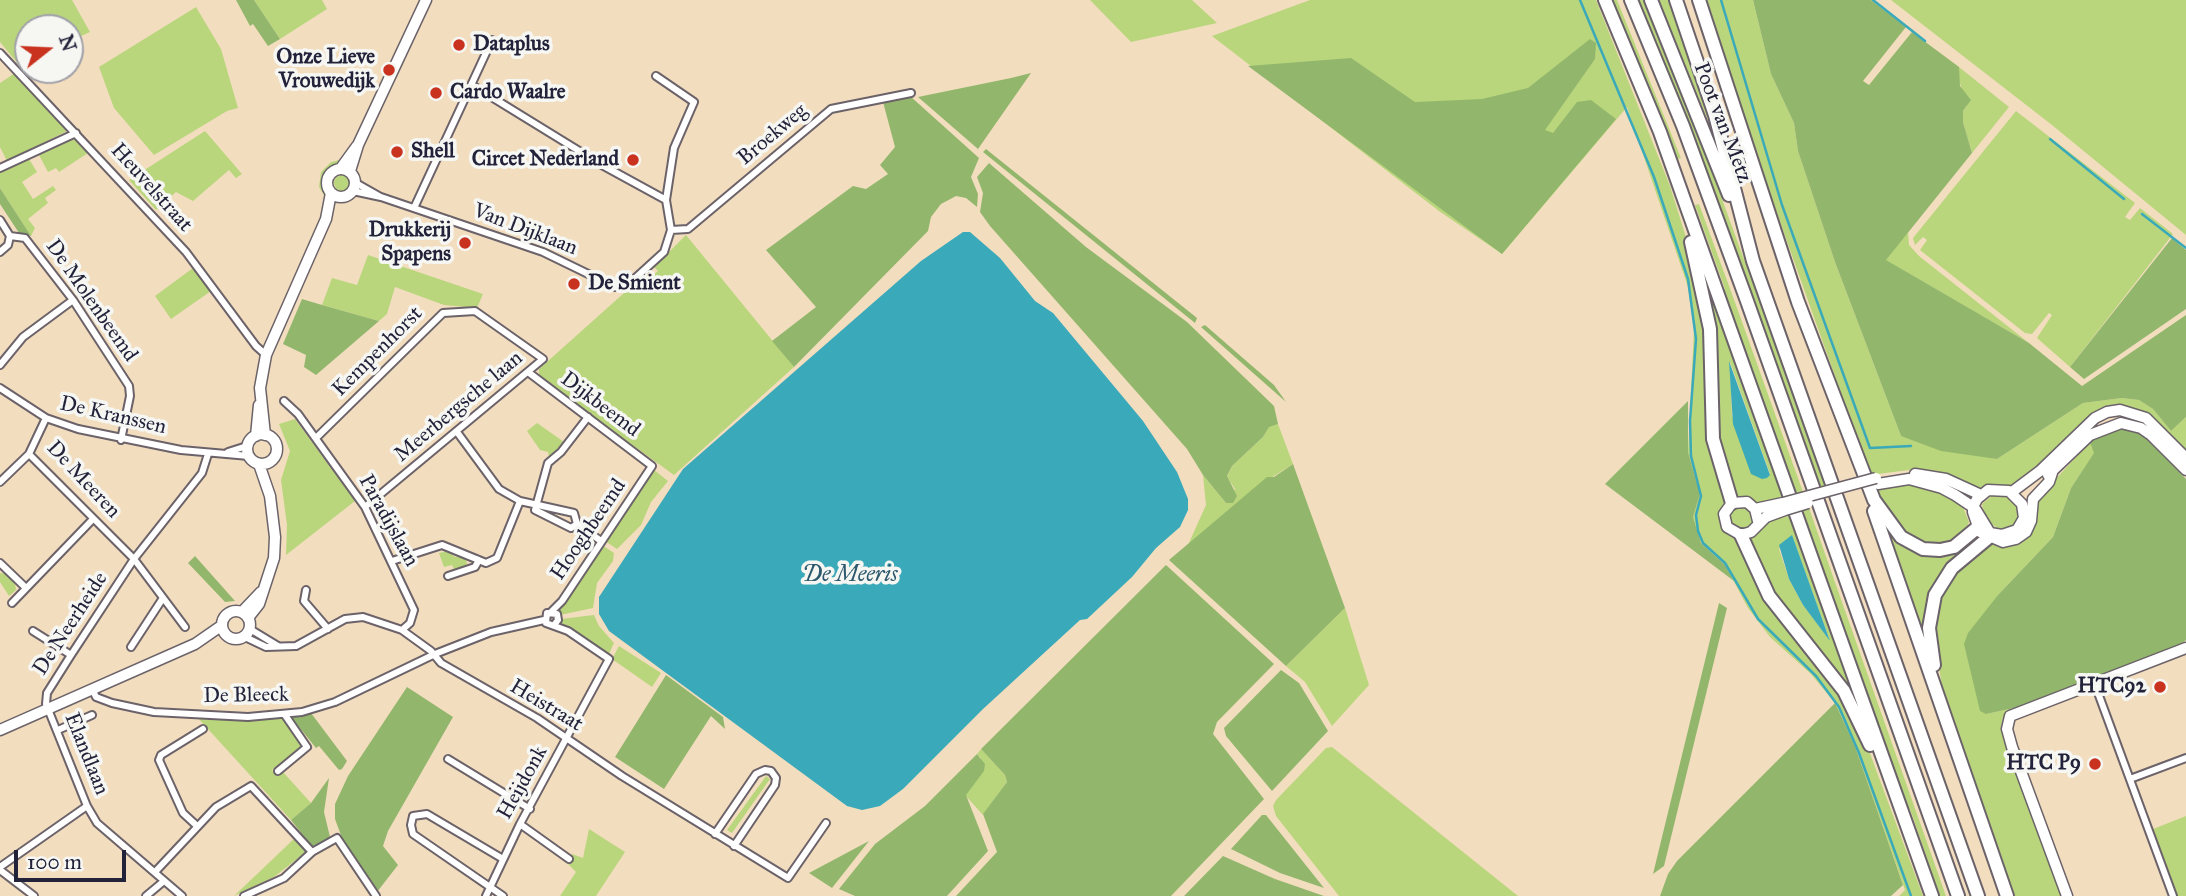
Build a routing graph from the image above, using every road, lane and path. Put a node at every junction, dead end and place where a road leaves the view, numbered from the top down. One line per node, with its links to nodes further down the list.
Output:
1 (426, 0): 14 (street)
2 (1605, 0): 18 (highway)
3 (1631, 0): 125 (highway)
4 (1651, 0): 24 (highway, Poot van Metz)
5 (1676, 0): 24 (highway)
6 (1699, 0): 34 (highway)
7 (492, 40): 10 (street)
8 (0, 52): 12 (street, Heuvelstraat)
9 (656, 76): 17 (street)
10 (472, 85): 17 (street); 19 (street)
11 (911, 93): 21 (street, Broekweg)
12 (76, 133): 13 (street); 26 (street, Heuvelstraat)
13 (0, 168)
14 (346, 170): 15 (street); 16 (street)
15 (354, 187): 16 (street); 19 (street, Van Dijklaan)
16 (336, 195): 26 (street)
17 (666, 200): 21 (street)
18 (1685, 200): 51 (highway); 103 (highway)
19 (414, 208): 21 (street, Van Dijklaan)
20 (0, 220): 22 (street)
21 (671, 230)
22 (10, 236): 23 (street); 25 (street, De Molenbeemd)
23 (0, 252)
24 (1754, 261): 126 (highway)
25 (73, 300): 28 (street); 38 (street, De Molenbeemd)
26 (266, 355): 36 (street)
27 (543, 359): 29 (street, Meerbergsche laan); 37 (street, Kempenhorst)
28 (0, 365)
29 (528, 372): 32 (street, Dijkbeemd); 35 (street, Meerbergsche laan)
30 (0, 388): 33 (street, De Kranssen)
31 (284, 401): 37 (street, Paradijslaan)
32 (588, 417): 44 (street, Dijkbeemd); 52 (street)
33 (46, 418): 38 (street, De Kranssen); 40 (street, De Meeren)
34 (1843, 418): 61 (highway); 94 (highway)
35 (457, 432): 50 (street); 54 (street, Meerbergsche laan)
36 (261, 435): 39 (street); 43 (street)
37 (316, 438): 54 (street, Paradijslaan)
38 (121, 440): 41 (street, De Kranssen)
39 (248, 451): 41 (street, De Kranssen); 43 (street)
40 (29, 454): 47 (street); 58 (street, De Meeren)
41 (208, 454): 65 (street, De Neerheide)
42 (2186, 458): 48 (street)
43 (264, 463): 75 (street)
44 (652, 466): 64 (street, Hooghbeemd)
45 (2186, 470): 53 (street)
46 (1877, 481): 49 (street); 55 (street, bridge); 56 (street)
47 (0, 482)
48 (2012, 492): 49 (street); 53 (street)
49 (1981, 495): 56 (street)
50 (520, 501): 52 (street); 66 (street)
51 (1732, 503): 57 (street); 62 (street)
52 (538, 504): 60 (street); 60 (street)
53 (2027, 505): 63 (street)
54 (365, 507): 67 (street, Paradijslaan)
55 (1784, 507): 57 (street); 59 (street)
56 (1973, 507): 61 (street); 63 (street)
57 (1755, 509): 59 (street)
58 (93, 519): 65 (street, De Meeren); 70 (street)
59 (1758, 521): 62 (street)
60 (577, 524): 64 (street)
61 (1977, 528): 63 (street)
62 (1741, 535): 103 (highway)
63 (1991, 536): 94 (highway)
64 (601, 541): 74 (street, Hooghbeemd)
65 (134, 559): 72 (street, De Neerheide); 87 (street, De Neerheide)
66 (479, 560): 67 (street); 69 (street)
67 (392, 561): 80 (street, Paradijslaan)
68 (1, 565): 70 (street)
69 (448, 576)
70 (26, 588): 73 (street)
71 (306, 590): 79 (street)
72 (163, 598): 78 (street, De Neerheide); 84 (street)
73 (12, 603)
74 (551, 612): 76 (street, Hooghbeemd); 77 (street)
75 (245, 615): 82 (street); 83 (street)
76 (544, 620): 77 (street); 86 (street)
77 (554, 625): 97 (street, Heijdonk)
78 (185, 627)
79 (328, 629): 80 (street, Heistraat); 83 (street, Heistraat)
80 (402, 630): 86 (street, Heistraat)
81 (33, 631): 87 (street)
82 (223, 631): 83 (street); 89 (street)
83 (247, 633)
84 (131, 647)
85 (2186, 648): 88 (street)
86 (435, 654): 92 (street, De Bleeck); 97 (street, Heistraat)
87 (71, 655): 90 (street, De Neerheide)
88 (2094, 682): 101 (street); 128 (street)
89 (93, 691): 90 (street); 92 (street, De Bleeck)
90 (49, 710): 95 (street); 96 (street, Elandlaan)
91 (92, 715): 96 (street)
92 (285, 715): 100 (street)
93 (203, 729): 107 (street)
94 (1950, 729): 127 (highway)
95 (0, 730)
96 (58, 730): 102 (street, Elandlaan)
97 (567, 739): 104 (street, Heijdonk); 108 (street, Heistraat)
98 (2186, 758): 101 (street)
99 (448, 759): 104 (street)
100 (278, 771)
101 (2130, 779): 129 (street)
102 (87, 806): 113 (street); 114 (street, Elandlaan)
103 (1900, 807): 124 (highway)
104 (530, 808): 106 (street, Heijdonk)
105 (826, 823): 109 (street, Heistraat)
106 (520, 824): 111 (street, Heijdonk); 112 (street)
107 (196, 825): 110 (street); 114 (street)
108 (715, 834): 109 (street, Heistraat); 109 (street)
109 (734, 846)
110 (312, 852): 120 (street); 121 (street)
111 (503, 859): 116 (street, Heijdonk); 116 (street)
112 (569, 859)
113 (0, 869): 117 (street)
114 (155, 872): 115 (street, Elandlaan)
115 (164, 881): 118 (street); 119 (street, Elandlaan)
116 (490, 888): 122 (street, Heijdonk); 123 (street)
117 (34, 896)
118 (146, 896)
119 (182, 896)
120 (244, 896)
121 (376, 896)
122 (486, 896)
123 (503, 896)
124 (1932, 896)
125 (1958, 896)
126 (1978, 896)
127 (2007, 896)
128 (2067, 896)
129 (2173, 896)

